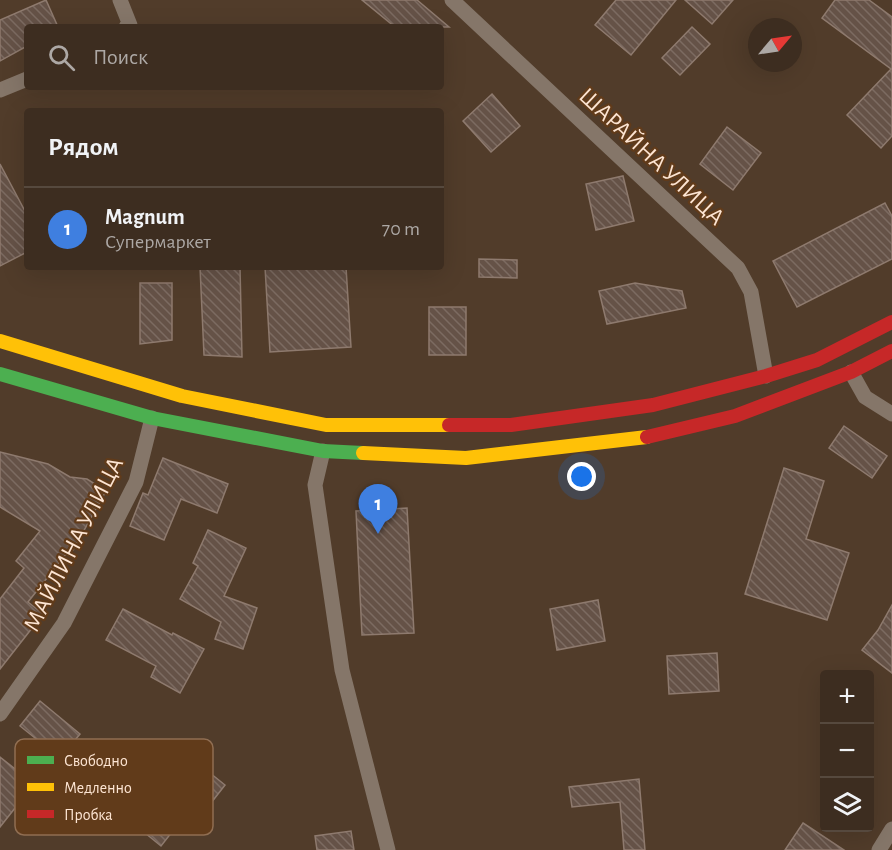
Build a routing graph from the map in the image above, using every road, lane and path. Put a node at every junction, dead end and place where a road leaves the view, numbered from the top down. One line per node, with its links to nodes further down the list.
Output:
1 (120, 0): 3 (street)
2 (452, 0): 11 (street, ШАРАЙНА УЛИЦА)
3 (130, 24)
4 (24, 80): 5 (street)
5 (0, 90)
6 (892, 322): 11 (highway)
7 (0, 341): 11 (highway)
8 (892, 351): 9 (highway)
9 (851, 372): 12 (street); 14 (highway)
10 (0, 374): 13 (highway)
11 (766, 376)
12 (892, 414)
13 (152, 418): 14 (highway); 15 (street, МАЙЛИНА УЛИЦА)
14 (323, 451): 17 (street)
15 (0, 714)
16 (892, 829): 18 (street)
17 (388, 850)
18 (879, 850)

